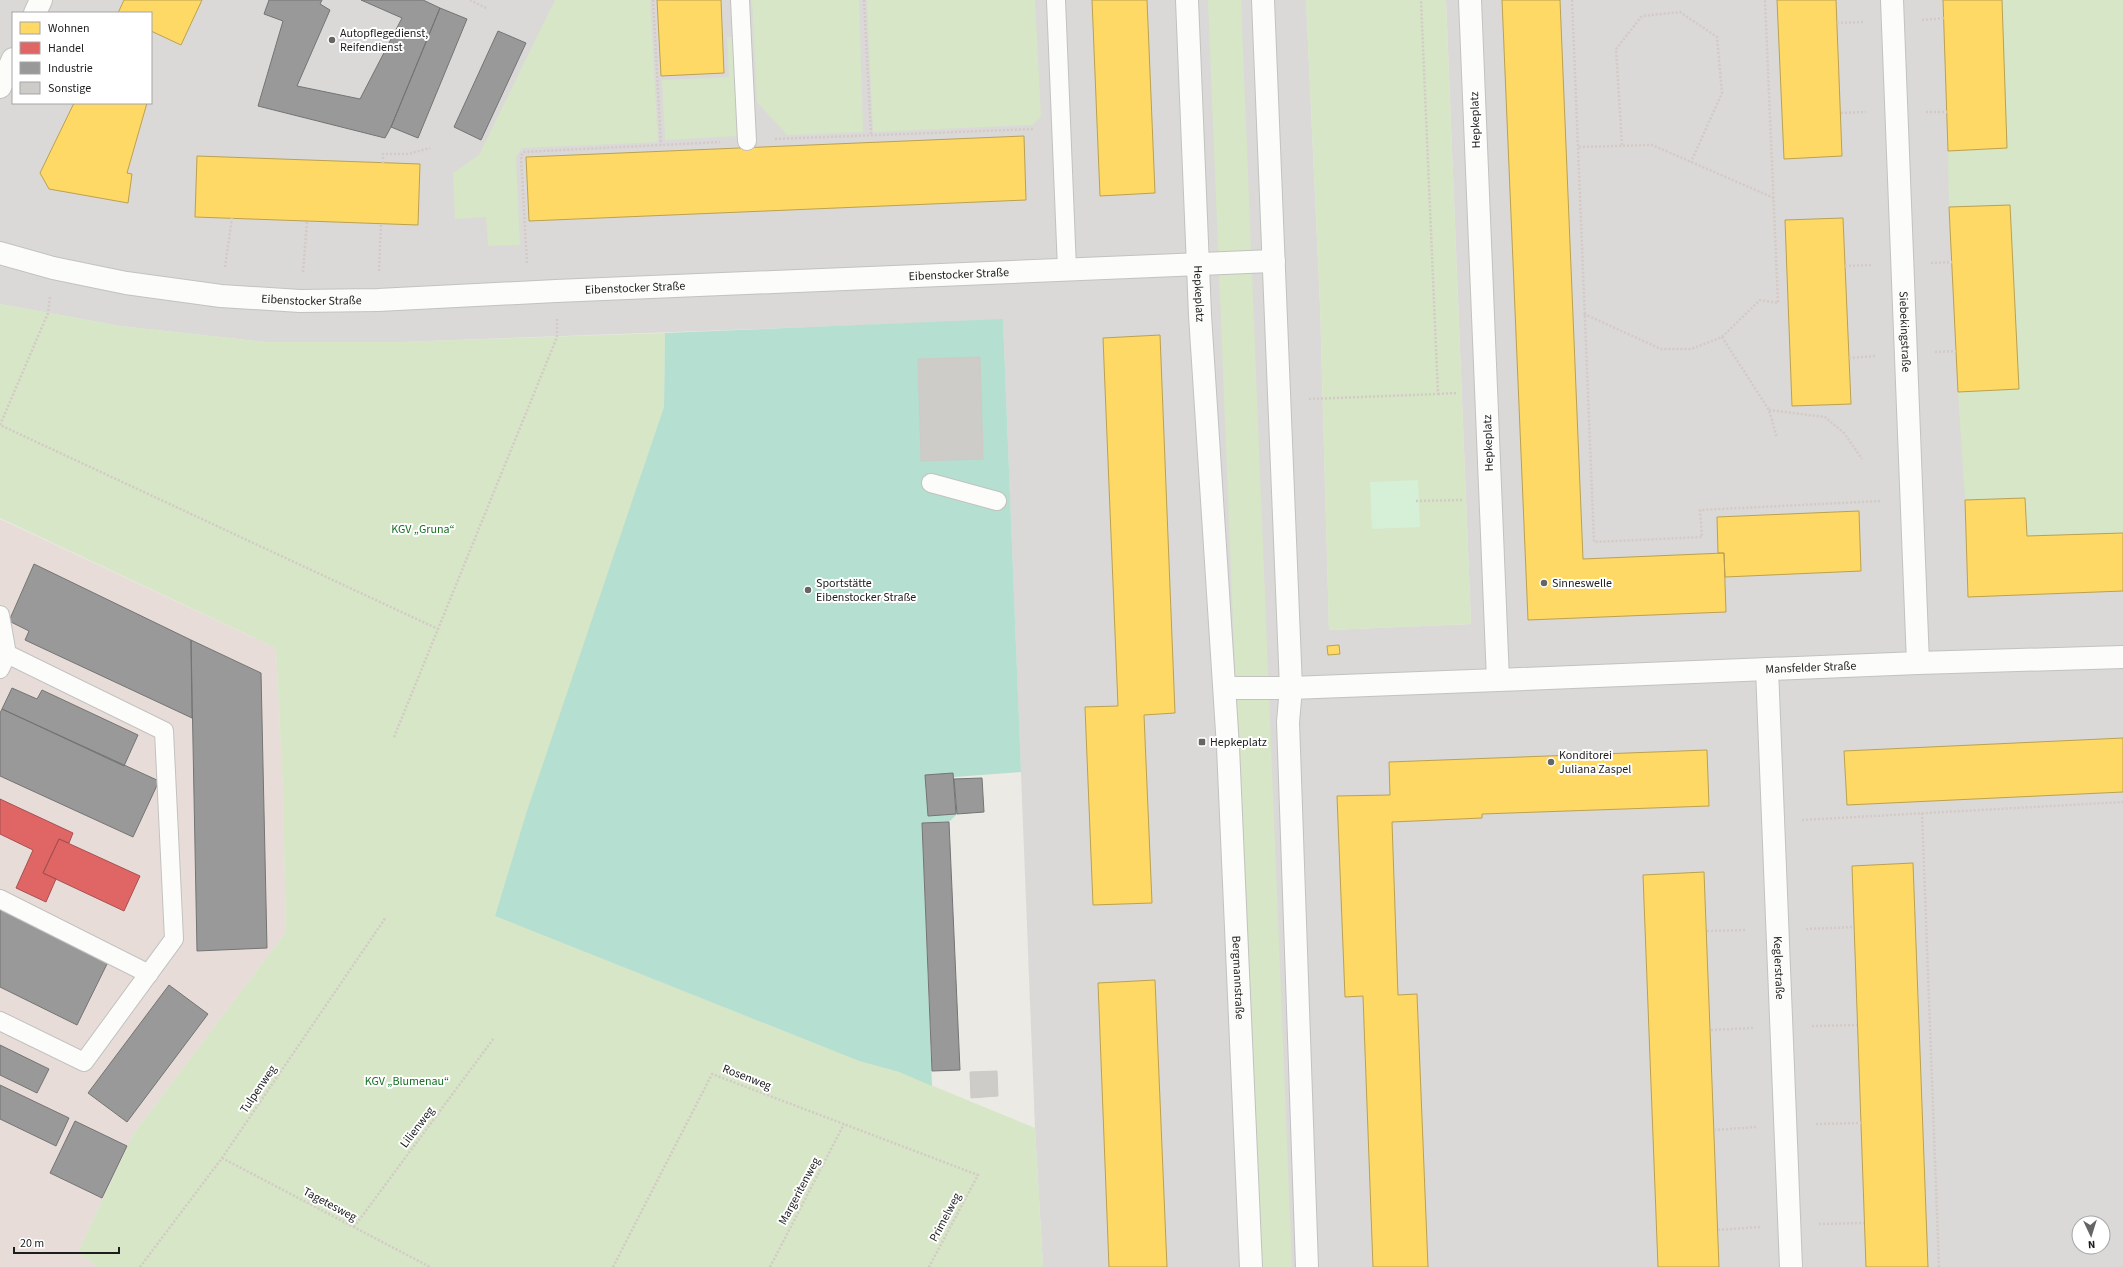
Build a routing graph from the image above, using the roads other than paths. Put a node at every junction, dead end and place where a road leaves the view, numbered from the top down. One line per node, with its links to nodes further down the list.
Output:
1 (41, 0): 8 (street)
2 (740, 0): 11 (lane)
3 (1056, 0): 15 (lane)
4 (1187, 0): 14 (street, Hepkeplatz)
5 (1263, 0): 13 (street)
6 (1470, 0): 23 (street, Hepkeplatz)
7 (1892, 0): 21 (street, Siebekingstraße)
8 (35, 12)
9 (12, 62): 10 (street)
10 (0, 87)
11 (747, 140)
12 (0, 253): 15 (street, Eibenstocker Straße)
13 (1274, 261): 14 (street, Eibenstocker Straße); 25 (street)
14 (1198, 264): 15 (street, Eibenstocker Straße); 24 (street, Hepkeplatz)
15 (1067, 269)
16 (931, 483): 17 (lane)
17 (997, 501)
18 (0, 615): 20 (lane)
19 (2123, 657): 21 (street, Mansfelder Straße)
20 (4, 662): 27 (lane)
21 (1918, 663): 22 (street, Mansfelder Straße)
22 (1767, 669): 23 (street, Mansfelder Straße); 31 (street, Keglerstraße)
23 (1498, 680): 25 (street)
24 (1225, 688): 25 (street); 29 (street, Bergmannstraße)
25 (1291, 688): 30 (street)
26 (0, 899): 27 (lane)
27 (149, 974): 28 (lane)
28 (0, 1021)
29 (1250, 1267)
30 (1307, 1267)
31 (1791, 1267)

